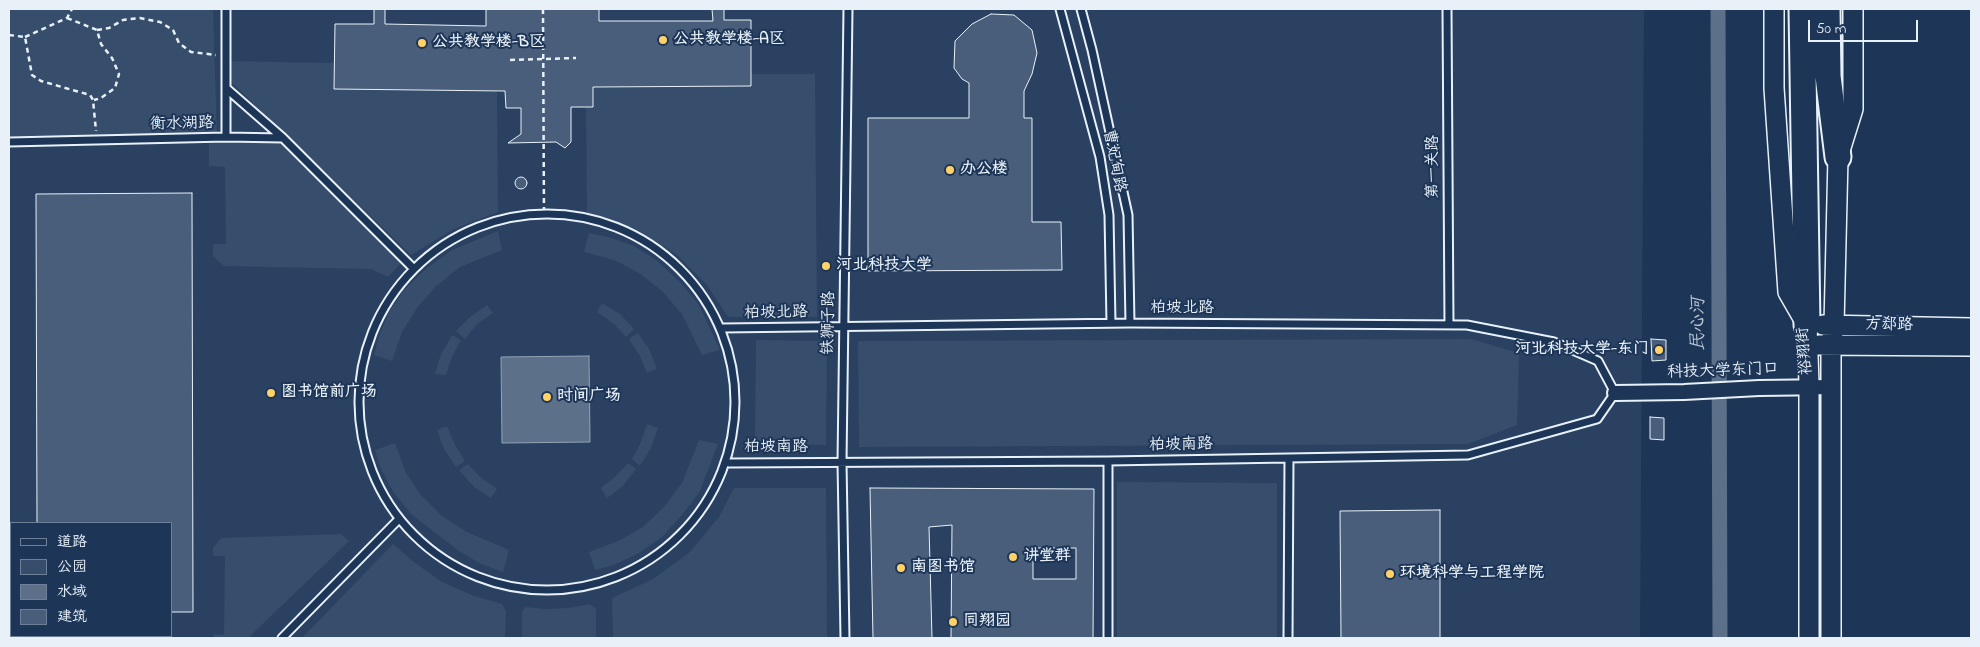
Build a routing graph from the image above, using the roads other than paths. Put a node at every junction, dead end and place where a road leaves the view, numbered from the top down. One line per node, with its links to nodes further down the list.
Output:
1 (226, 9): 10 (lane, 衡水湖路)
2 (848, 9): 20 (lane, 铁狮子路)
3 (1060, 9): 16 (lane, 曹妃甸路)
4 (1081, 9): 17 (lane, 曹妃甸路)
5 (1448, 9): 18 (lane, 第一关路)
6 (1774, 9): 23 (main road, 裕翔街)
7 (1802, 9): 23 (highway)
8 (1827, 9): 14 (highway)
9 (1853, 9): 14 (main road, 裕翔街)
10 (227, 89): 11 (lane, 衡水湖路); 12 (lane)
11 (226, 138): 12 (lane); 13 (lane, 衡水湖路)
12 (283, 138): 15 (lane)
13 (9, 142)
14 (1838, 157): 19 (main road, 裕翔街)
15 (412, 267): 21 (lane); 33 (lane)
16 (1112, 323): 17 (lane, 柏坡北路); 20 (lane, 柏坡北路)
17 (1130, 323): 18 (lane, 柏坡北路)
18 (1449, 325): 28 (lane, 柏坡北路)
19 (1834, 325): 22 (main road, 方郄路); 23 (main road, 方郄路); 24 (main road, 裕翔街)
20 (844, 326): 21 (lane, 柏坡北路); 32 (lane, 铁狮子路)
21 (723, 328): 31 (lane)
22 (1971, 328)
23 (1807, 335): 24 (main road, 方郄路); 26 (main road, 裕翔街)
24 (1831, 345): 25 (main road, 方郄路); 27 (main road, 裕翔街)
25 (1971, 346)
26 (1809, 387): 27 (street, 科技大学东门口); 28 (street, 科技大学东门口); 38 (main road, 裕翔街)
27 (1832, 387): 39 (main road, 裕翔街)
28 (1615, 393): 29 (lane, 柏坡南路)
29 (1289, 458): 30 (lane, 柏坡南路); 37 (lane)
30 (1108, 461): 32 (lane, 柏坡南路); 36 (lane)
31 (730, 462): 32 (lane, 柏坡南路); 33 (lane)
32 (842, 462): 35 (lane, 铁狮子路)
33 (398, 520): 34 (lane)
34 (282, 638)
35 (845, 638)
36 (1108, 638)
37 (1288, 638)
38 (1809, 638)
39 (1831, 638)

